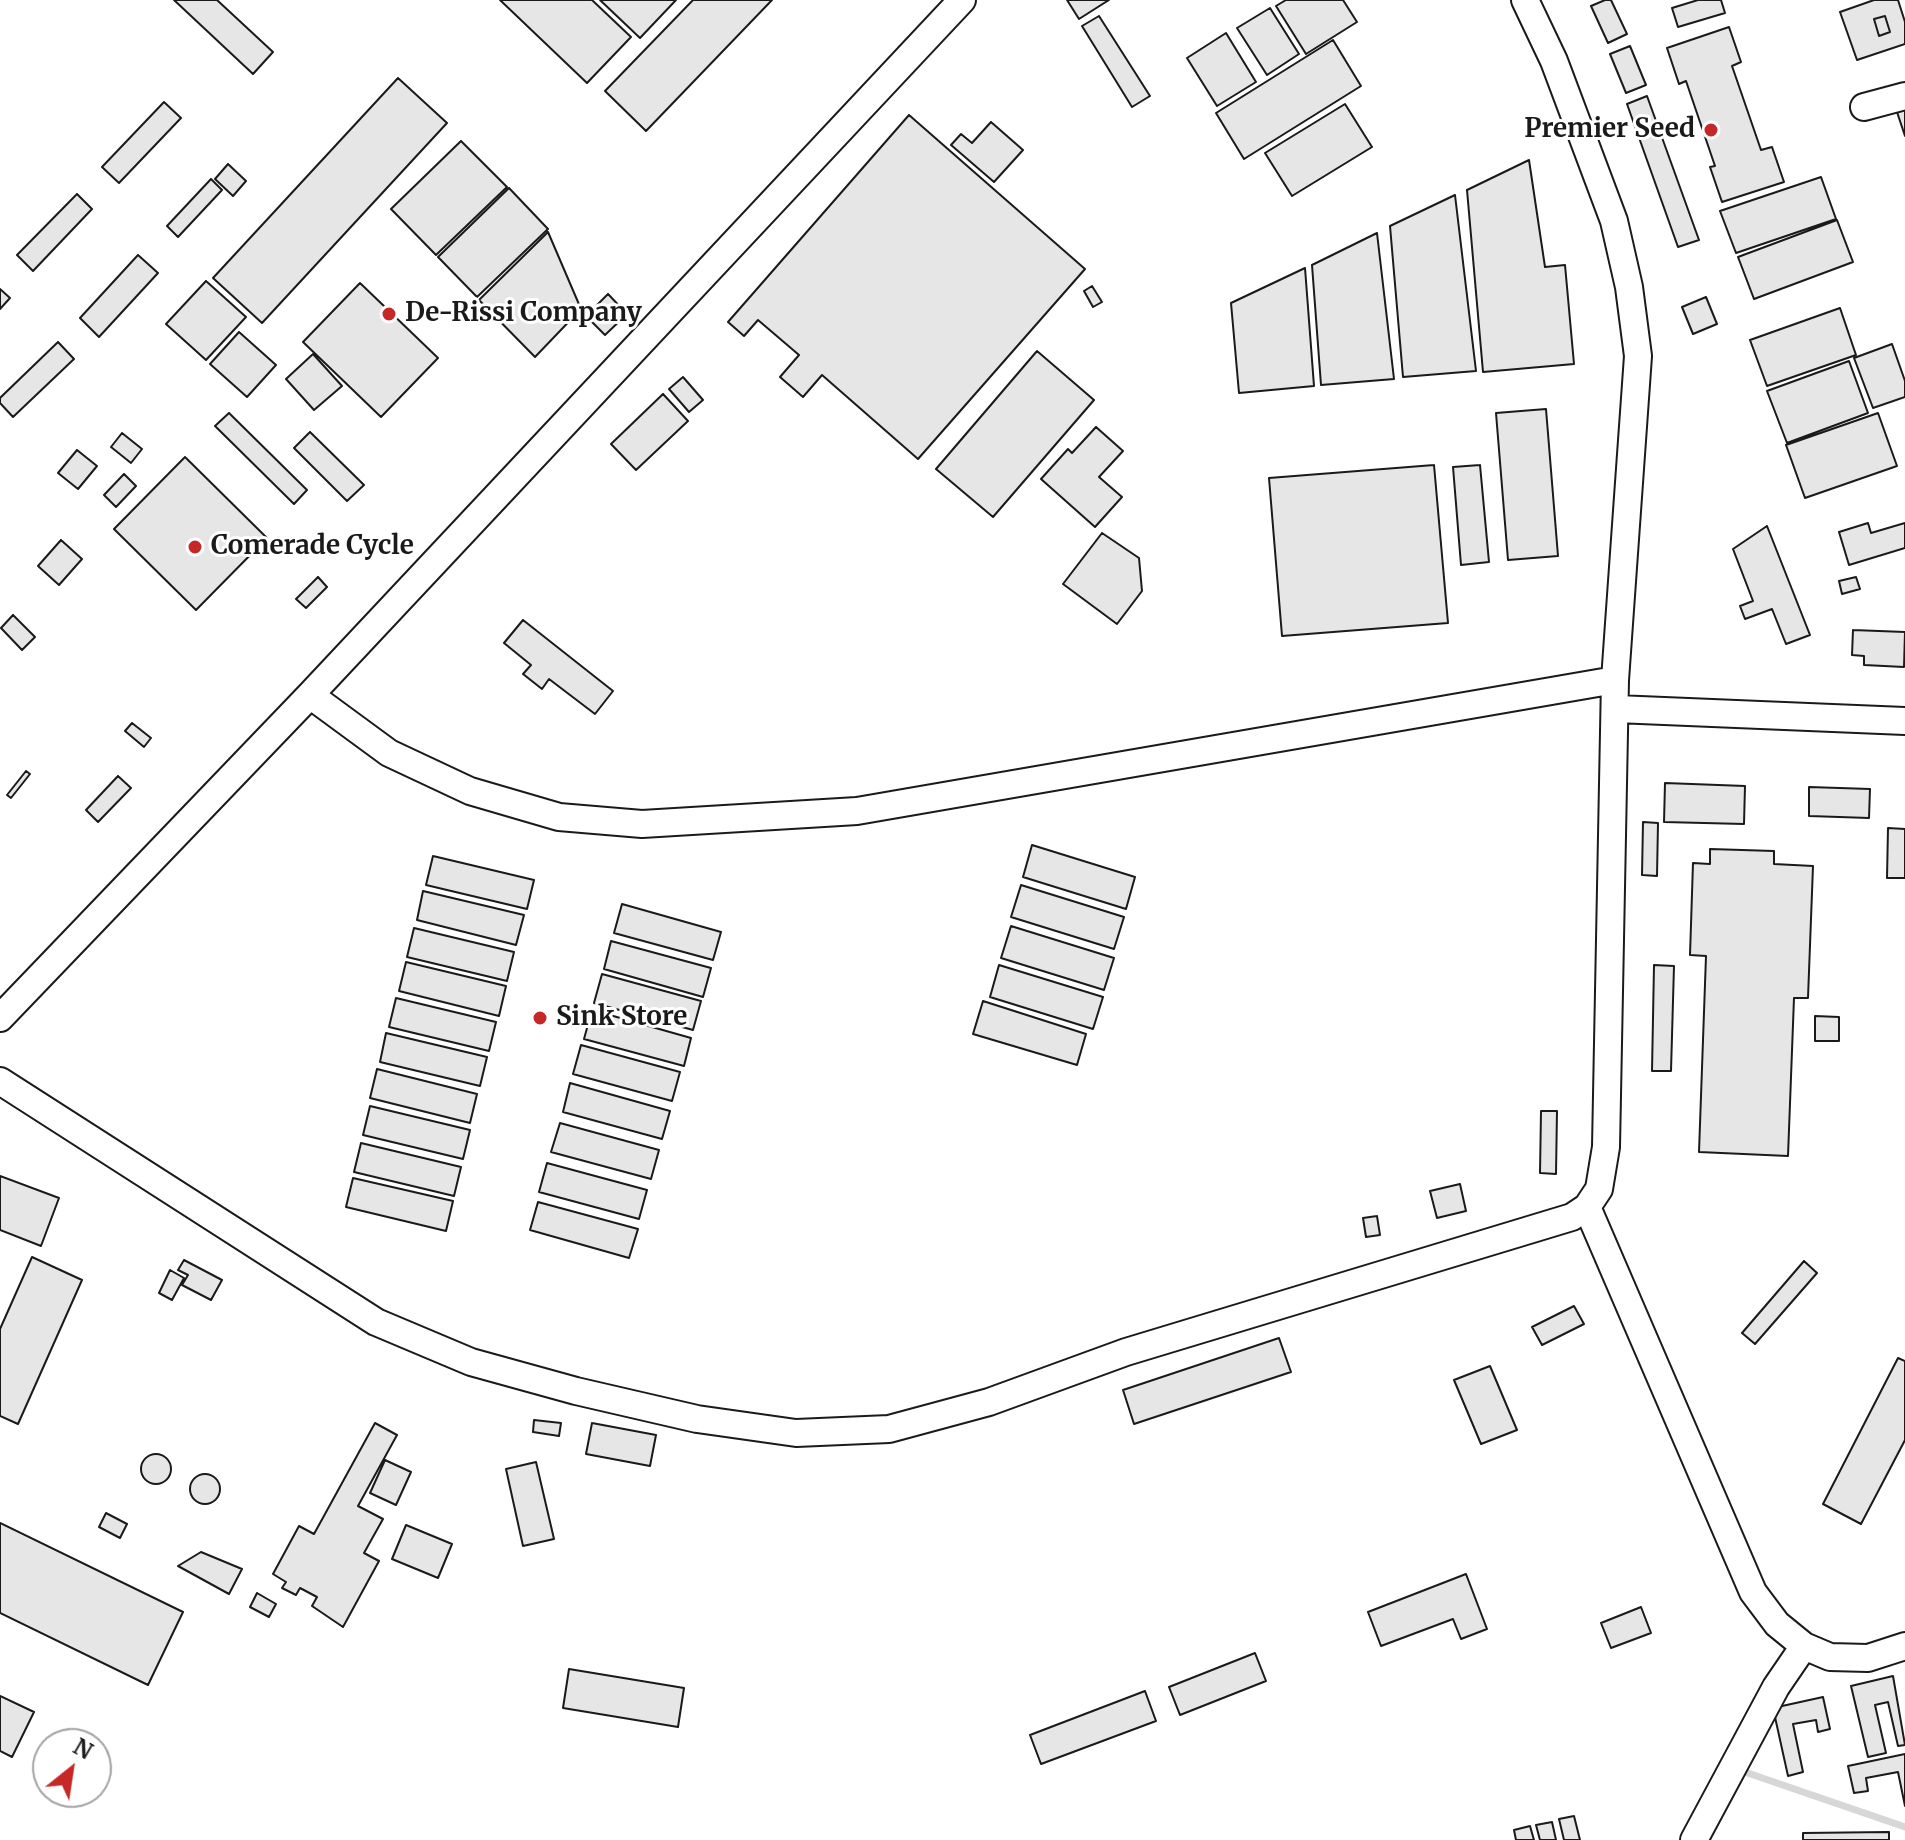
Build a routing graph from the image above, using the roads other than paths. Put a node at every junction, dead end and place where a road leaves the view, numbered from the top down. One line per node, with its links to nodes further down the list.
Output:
1 (962, 0): 6 (street)
2 (1525, 0): 5 (street)
3 (1905, 96): 4 (street)
4 (1864, 107)
5 (1615, 680): 6 (street); 7 (street)
6 (310, 695): 9 (street)
7 (1616, 709): 8 (street); 11 (street)
8 (1905, 721)
9 (0, 1018)
10 (0, 1081): 11 (street)
11 (1587, 1207): 12 (street)
12 (1804, 1646): 13 (street); 14 (street)
13 (1905, 1646)
14 (1694, 1840)

